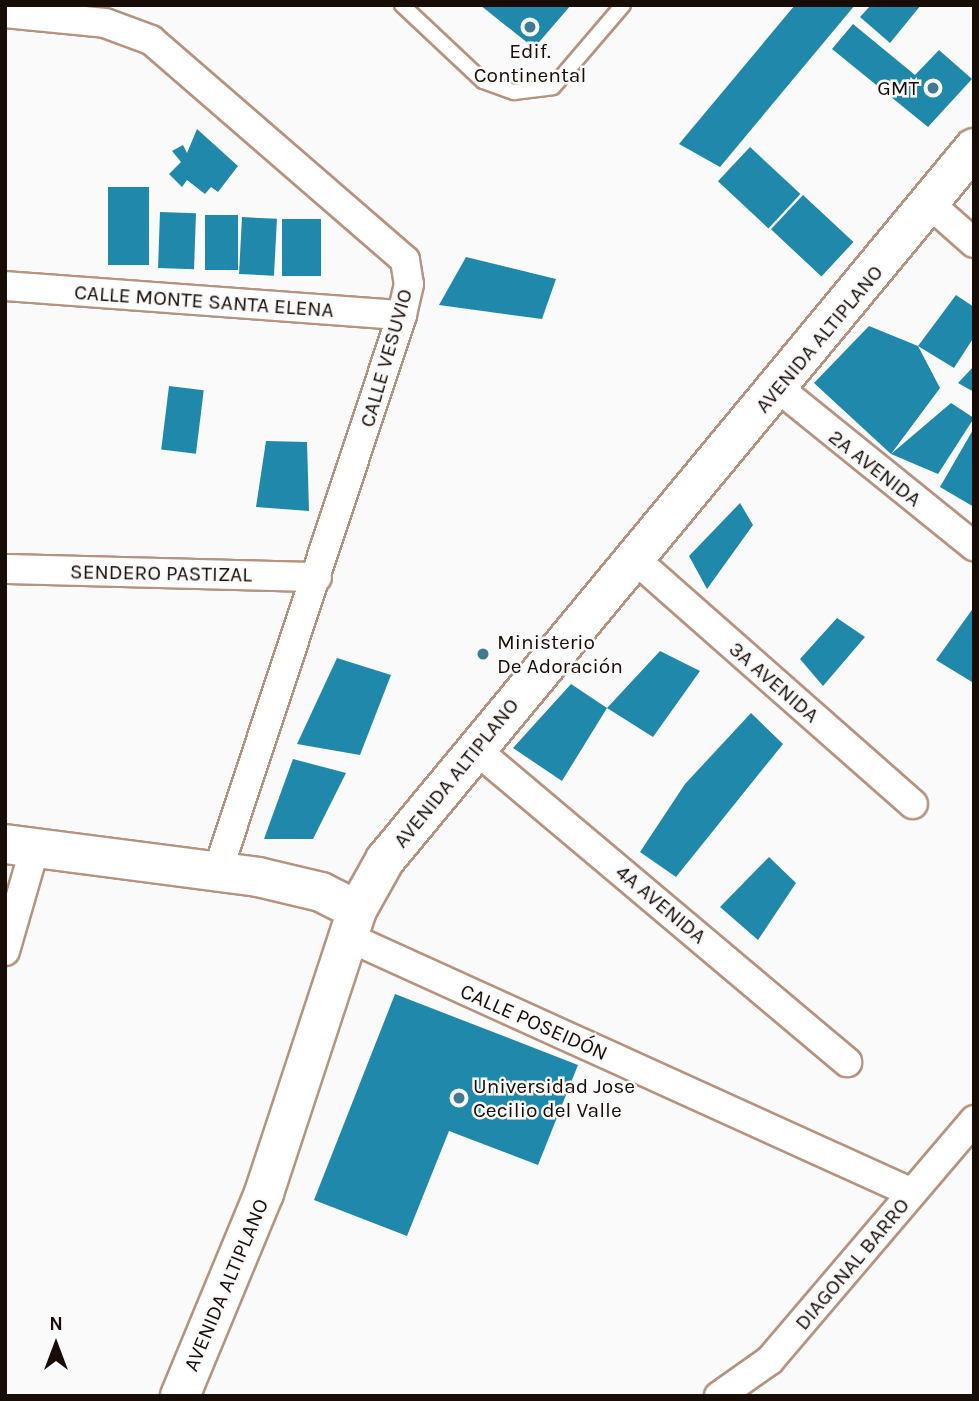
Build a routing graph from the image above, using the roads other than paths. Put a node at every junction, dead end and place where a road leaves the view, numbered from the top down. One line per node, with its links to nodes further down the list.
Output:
1 (402, 5): 2 (lane)
2 (623, 5)
3 (5, 13): 8 (street, CALLE VESUVIO)
4 (974, 148): 5 (street, AVENIDA ALTIPLANO)
5 (931, 205): 6 (street); 9 (street, AVENIDA ALTIPLANO)
6 (974, 243)
7 (5, 286): 8 (street, CALLE MONTE SANTA ELENA)
8 (402, 315): 13 (street, CALLE VESUVIO)
9 (778, 388): 10 (street, 2A AVENIDA); 11 (street, AVENIDA ALTIPLANO)
10 (974, 546)
11 (636, 560): 14 (street, AVENIDA ALTIPLANO); 15 (street, 3A AVENIDA)
12 (5, 569): 13 (street, SENDERO PASTIZAL)
13 (317, 577): 17 (street, CALLE VESUVIO)
14 (474, 748): 18 (street, AVENIDA ALTIPLANO); 20 (street, 4A AVENIDA)
15 (913, 804)
16 (20, 846): 17 (street, CALLE POSEIDÓN); 19 (street)
17 (216, 876): 18 (street, CALLE POSEIDÓN)
18 (353, 924): 22 (street, CALLE POSEIDÓN); 23 (street, AVENIDA ALTIPLANO)
19 (5, 951)
20 (847, 1062)
21 (974, 1120): 22 (street, DIAGONAL BARRO)
22 (912, 1193): 24 (street, DIAGONAL BARRO)
23 (180, 1396)
24 (719, 1396)

